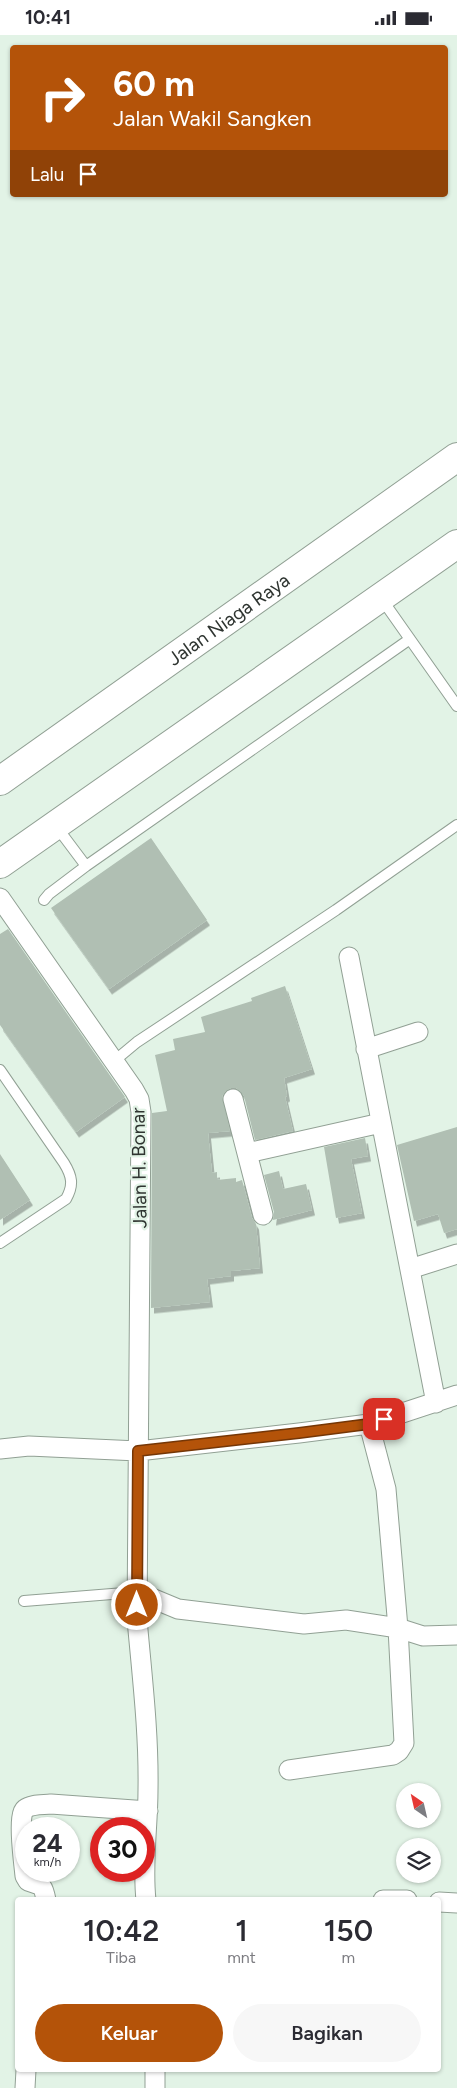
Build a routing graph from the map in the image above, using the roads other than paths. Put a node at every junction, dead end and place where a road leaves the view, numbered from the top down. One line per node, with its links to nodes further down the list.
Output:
1 (457, 457): 6 (main road, Jalan Niaga Raya)
2 (457, 543): 3 (main road)
3 (380, 597): 4 (lane); 7 (main road)
4 (410, 639): 5 (lane); 10 (lane)
5 (457, 705)
6 (0, 781)
7 (56, 825): 9 (main road); 10 (lane)
8 (457, 825): 16 (lane)
9 (0, 864)
10 (86, 866): 11 (lane)
11 (44, 900)
12 (2, 907): 16 (street, Jalan H. Bonar)
13 (349, 957): 15 (street)
14 (418, 1032): 15 (street)
15 (366, 1049): 19 (street)
16 (113, 1061): 29 (street, Jalan H. Bonar)
17 (0, 1070): 22 (lane)
18 (233, 1099): 20 (street)
19 (381, 1123): 20 (street); 24 (street)
20 (247, 1153): 21 (street)
21 (263, 1215)
22 (0, 1243)
23 (457, 1254): 24 (street)
24 (410, 1269): 26 (street)
25 (457, 1395): 26 (street)
26 (436, 1403): 27 (street)
27 (369, 1424): 29 (street); 32 (street)
28 (0, 1449): 29 (street)
29 (138, 1451): 30 (street, Jalan H. Bonar)
30 (137, 1592): 31 (lane); 32 (street); 35 (street, Jalan H. Bonar)
31 (24, 1601)
32 (398, 1629): 33 (street); 34 (street)
33 (457, 1635)
34 (289, 1770)
35 (148, 1811): 36 (street); 37 (street, Jalan H. Bonar)
36 (45, 1897)
37 (146, 1897)
38 (441, 1902): 39 (street)
39 (457, 1903)
40 (26, 2072): 42 (street)
41 (155, 2072): 43 (street)
42 (25, 2088)
43 (155, 2088)

